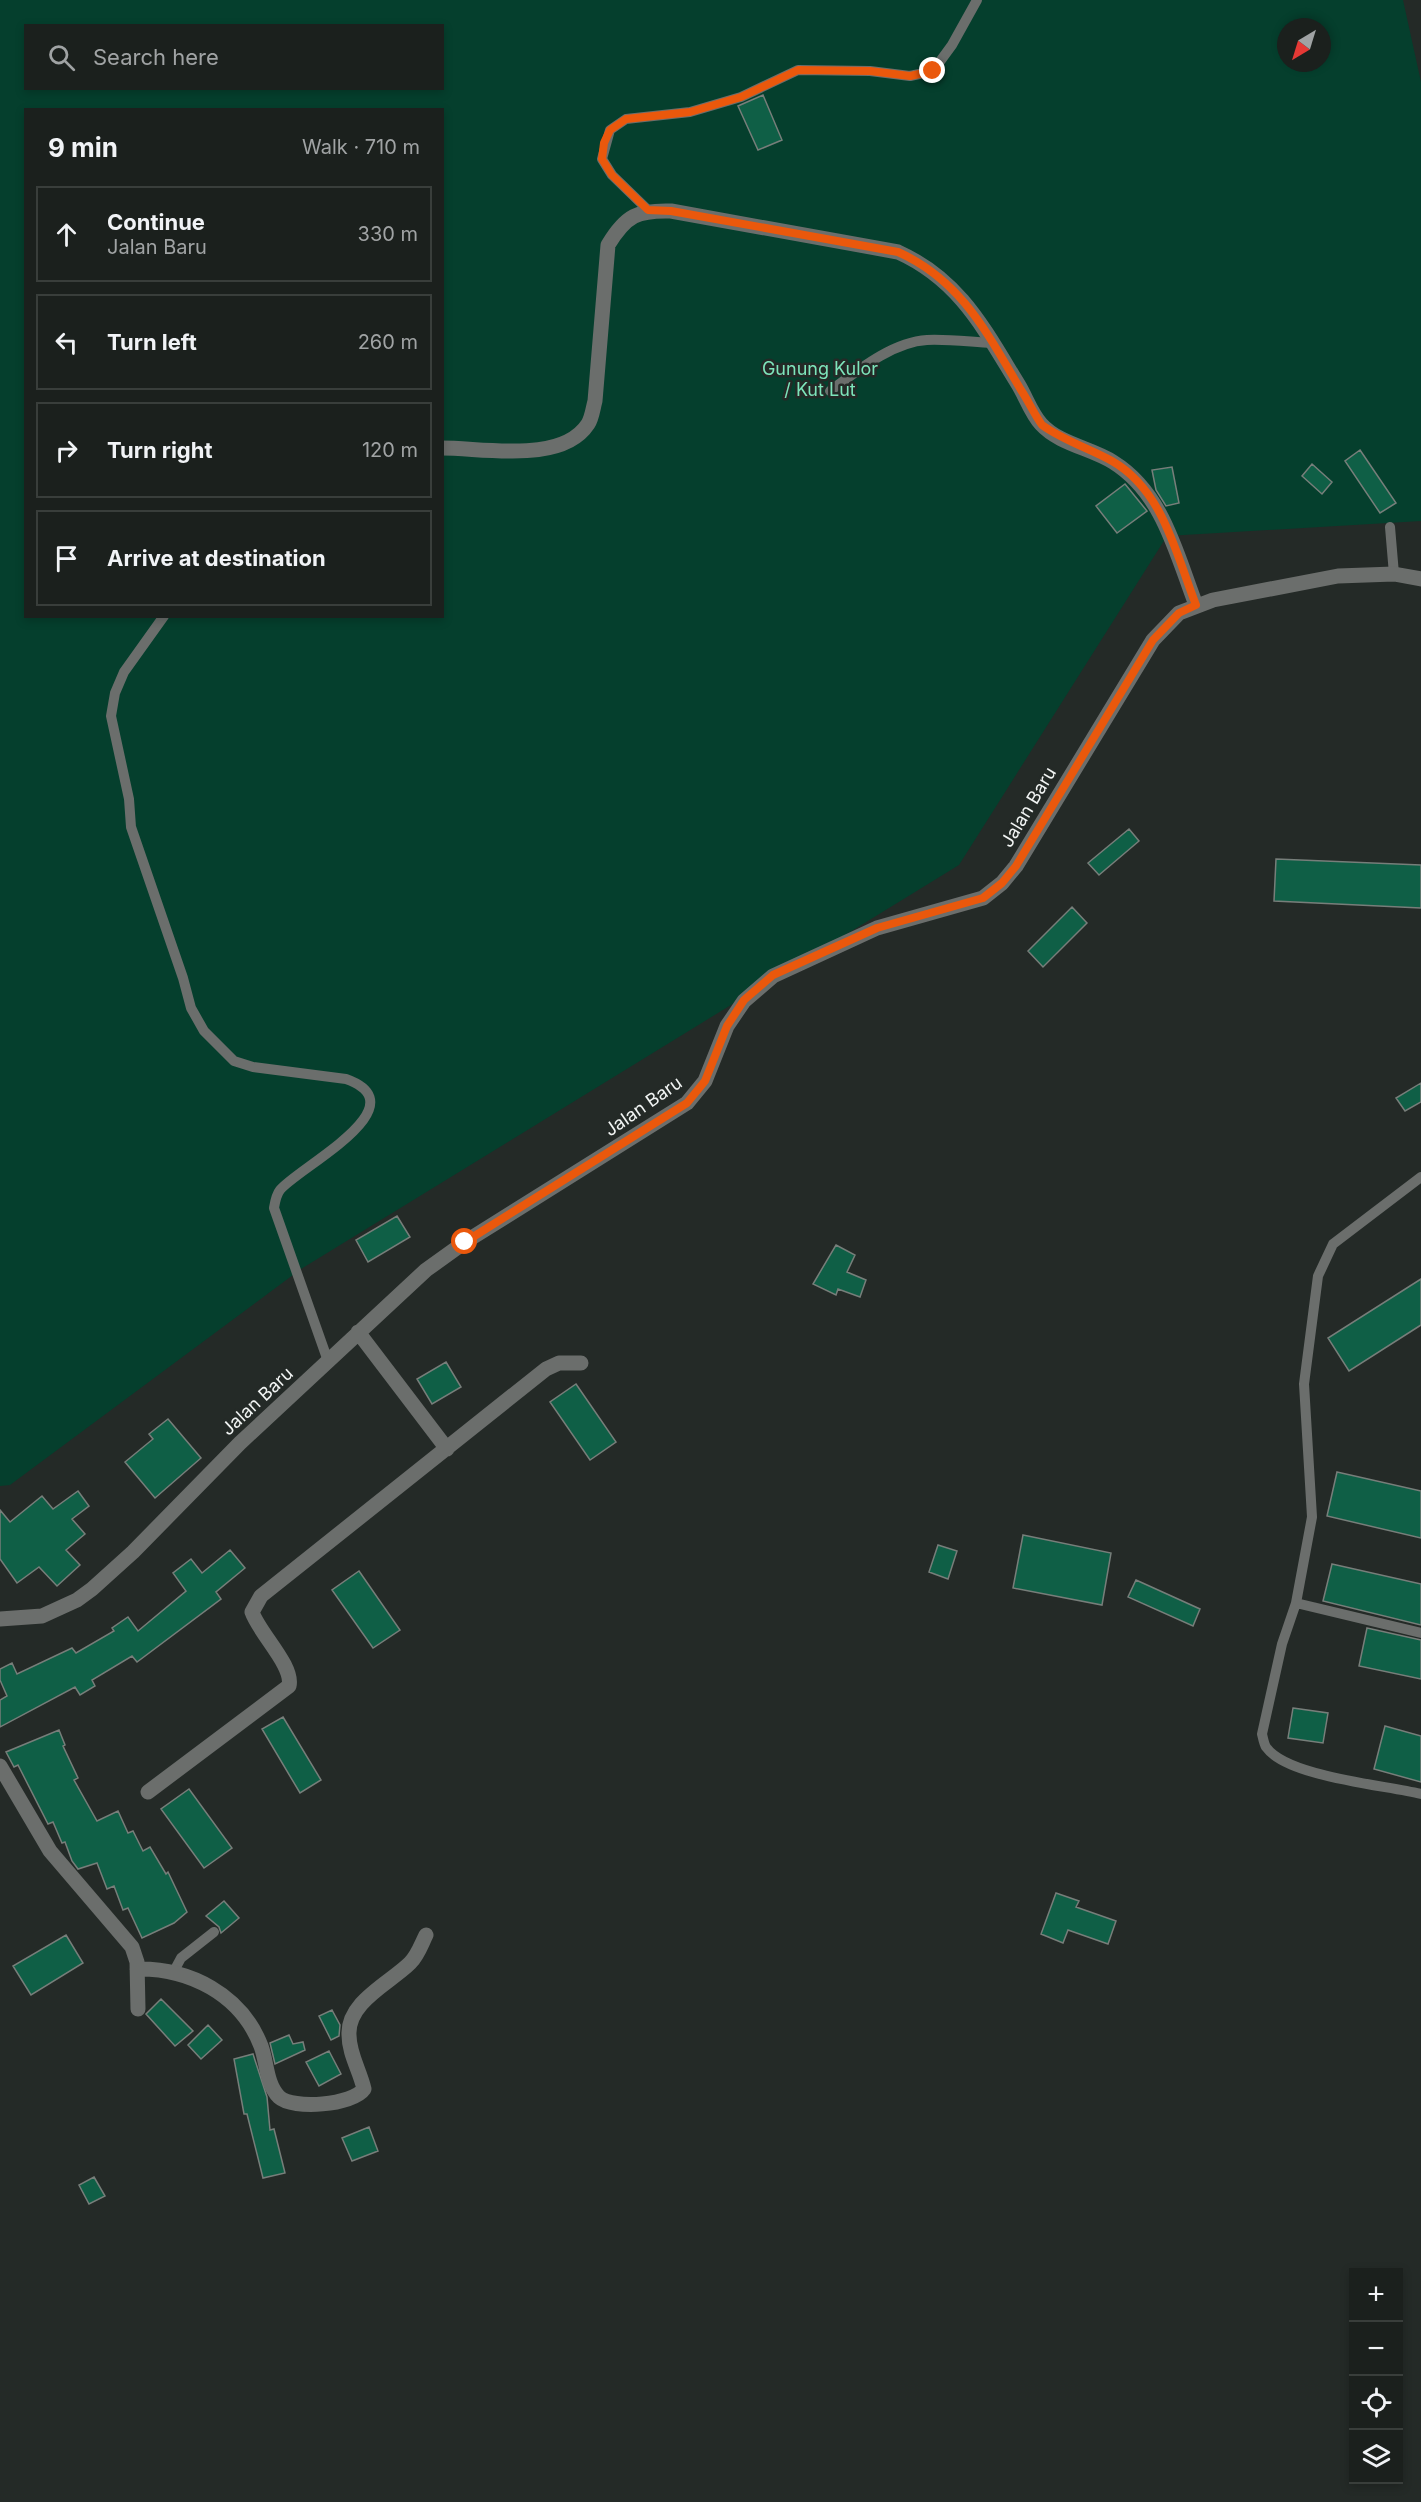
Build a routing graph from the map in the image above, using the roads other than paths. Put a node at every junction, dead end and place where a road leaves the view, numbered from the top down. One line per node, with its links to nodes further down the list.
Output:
1 (976, 0): 2 (lane)
2 (648, 210): 3 (street); 5 (street)
3 (992, 343): 4 (lane); 9 (street)
4 (830, 391)
5 (444, 448)
6 (1390, 527): 7 (lane)
7 (1394, 574): 8 (street, Jalan Baru); 9 (street, Jalan Baru)
8 (1421, 579)
9 (1196, 605): 12 (street, Jalan Baru)
10 (163, 618): 13 (lane)
11 (1421, 1177): 16 (lane)
12 (357, 1332): 13 (street, Jalan Baru); 15 (street)
13 (328, 1361): 17 (street, Jalan Baru)
14 (581, 1364): 15 (street)
15 (447, 1449): 20 (street)
16 (1296, 1603): 18 (lane); 21 (lane)
17 (0, 1619)
18 (1421, 1633)
19 (0, 1766): 24 (street)
20 (148, 1792)
21 (1421, 1794)
22 (214, 1932): 25 (lane)
23 (426, 1935): 25 (street)
24 (137, 1969): 25 (street); 26 (street)
25 (174, 1971)
26 (138, 2009)

